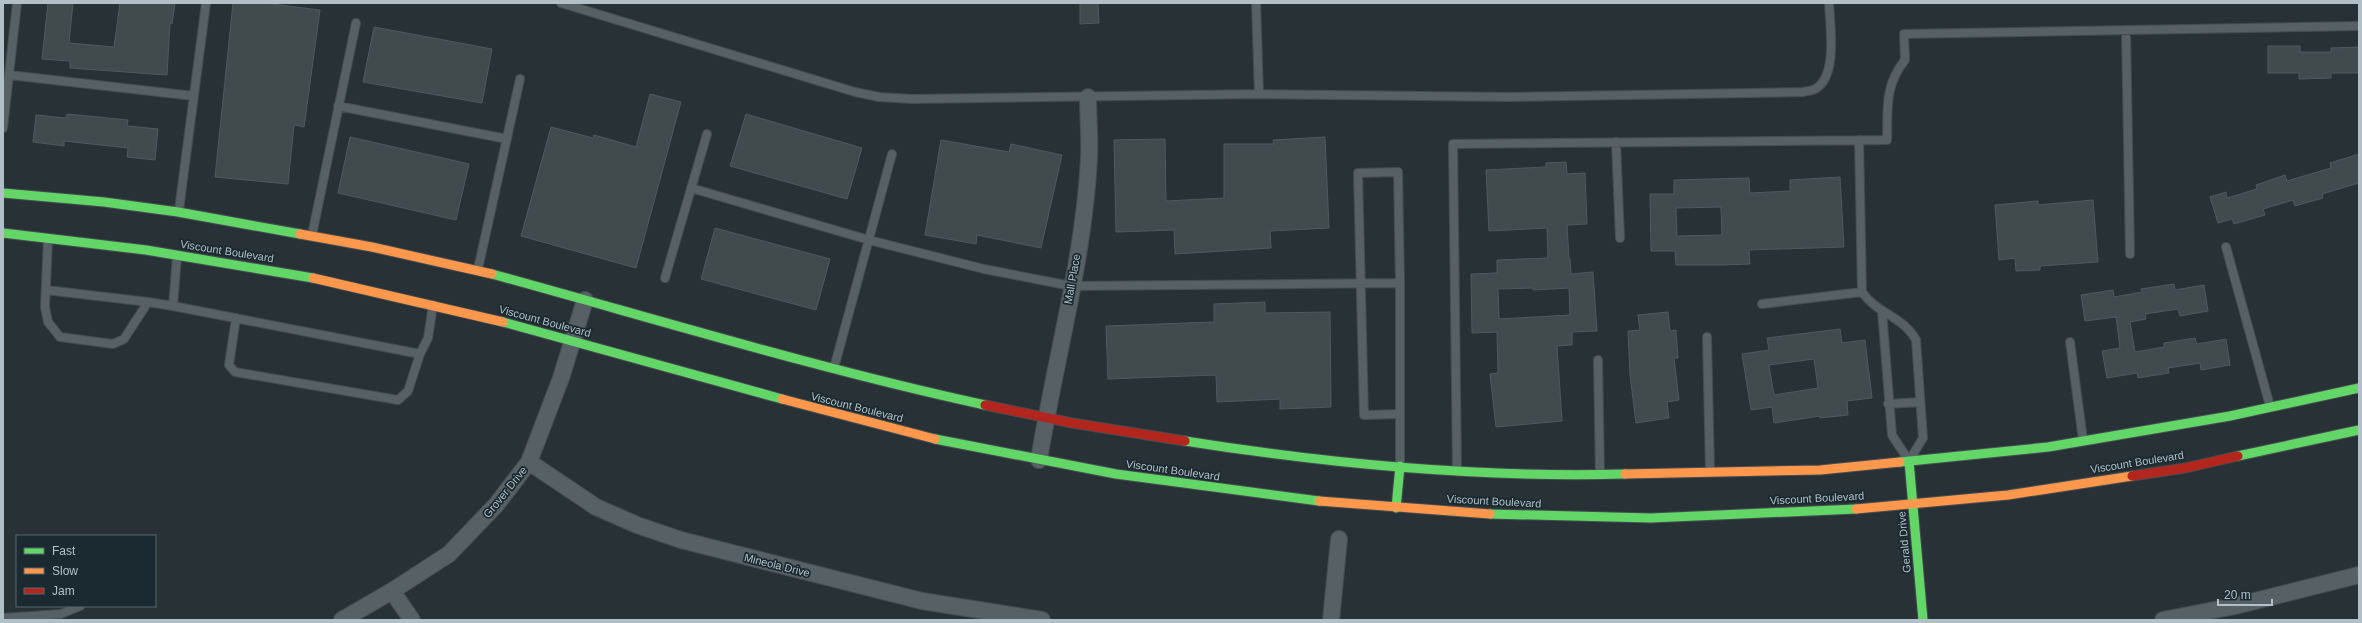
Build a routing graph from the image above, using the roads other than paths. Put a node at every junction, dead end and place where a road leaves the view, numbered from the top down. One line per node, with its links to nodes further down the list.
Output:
1 (17, 3): 9 (lane)
2 (206, 3): 12 (lane)
3 (561, 3): 13 (lane)
4 (1256, 3): 11 (lane)
5 (1829, 3): 11 (lane)
6 (356, 22): 14 (lane)
7 (2359, 26): 8 (lane)
8 (2126, 30): 18 (lane); 30 (lane)
9 (9, 75): 12 (lane); 15 (lane)
10 (520, 79): 17 (lane)
11 (1259, 94): 13 (lane)
12 (194, 96): 23 (lane)
13 (1088, 97): 36 (street, Mall Place)
14 (338, 106): 17 (lane); 25 (lane)
15 (3, 128)
16 (707, 134): 21 (lane)
17 (507, 139): 32 (lane)
18 (1859, 140): 19 (lane); 38 (lane)
19 (1616, 142): 27 (lane); 64 (lane)
20 (892, 154): 28 (lane)
21 (691, 188): 28 (lane); 33 (lane)
22 (3, 193): 23 (main road)
23 (178, 212): 25 (main road)
24 (3, 233): 26 (main road, Viscount Boulevard)
25 (311, 236): 32 (main road)
26 (48, 237): 31 (main road, Viscount Boulevard); 37 (lane)
27 (1620, 238)
28 (869, 240): 36 (lane); 51 (lane)
29 (2226, 247): 55 (lane)
30 (2130, 254)
31 (178, 255): 42 (main road, Viscount Boulevard); 43 (lane)
32 (478, 270): 39 (main road)
33 (665, 278)
34 (1400, 283): 35 (lane); 35 (lane); 56 (lane)
35 (1362, 284): 36 (lane); 56 (lane)
36 (1071, 286): 57 (street, Mall Place)
37 (46, 290): 40 (lane); 40 (lane)
38 (1862, 292): 41 (lane); 44 (lane)
39 (584, 300): 47 (street, Grover Drive); 51 (main road)
40 (148, 302): 43 (lane)
41 (1762, 304)
42 (433, 305): 47 (main road, Viscount Boulevard); 49 (lane)
43 (173, 306): 45 (lane)
44 (1882, 311): 53 (lane); 54 (lane)
45 (236, 318): 49 (lane); 49 (lane)
46 (1707, 337): 65 (lane)
47 (572, 340): 60 (main road, Viscount Boulevard); 62 (street, Grover Drive)
48 (2070, 342): 59 (lane)
49 (420, 354)
50 (1598, 360): 66 (lane)
51 (834, 369): 57 (main road)
52 (2359, 388): 55 (main road)
53 (1920, 402): 54 (lane); 61 (lane)
54 (1888, 404): 61 (lane)
55 (2270, 407): 59 (main road)
56 (1399, 414): 63 (lane)
57 (1046, 416): 60 (street, Mall Place); 63 (main road)
58 (2359, 430): 67 (main road, Viscount Boulevard)
59 (2084, 441): 61 (main road)
60 (1039, 460): 68 (main road, Viscount Boulevard)
61 (1909, 461): 65 (main road); 67 (main road, Gerald Drive)
62 (529, 462): 71 (street, Grover Drive); 76 (street, Mineola Drive)
63 (1400, 466): 64 (main road); 68 (main road)
64 (1457, 470): 66 (main road)
65 (1710, 473): 66 (main road)
66 (1600, 474)
67 (1912, 504): 68 (main road, Viscount Boulevard); 78 (main road, Gerald Drive)
68 (1396, 508)
69 (1339, 539): 77 (street)
70 (2359, 575): 79 (street)
71 (392, 591): 74 (street, Grover Drive); 75 (street)
72 (78, 607): 73 (lane)
73 (3, 618)
74 (342, 620)
75 (412, 620)
76 (1042, 620)
77 (1331, 620)
78 (1923, 620)
79 (2163, 620)

